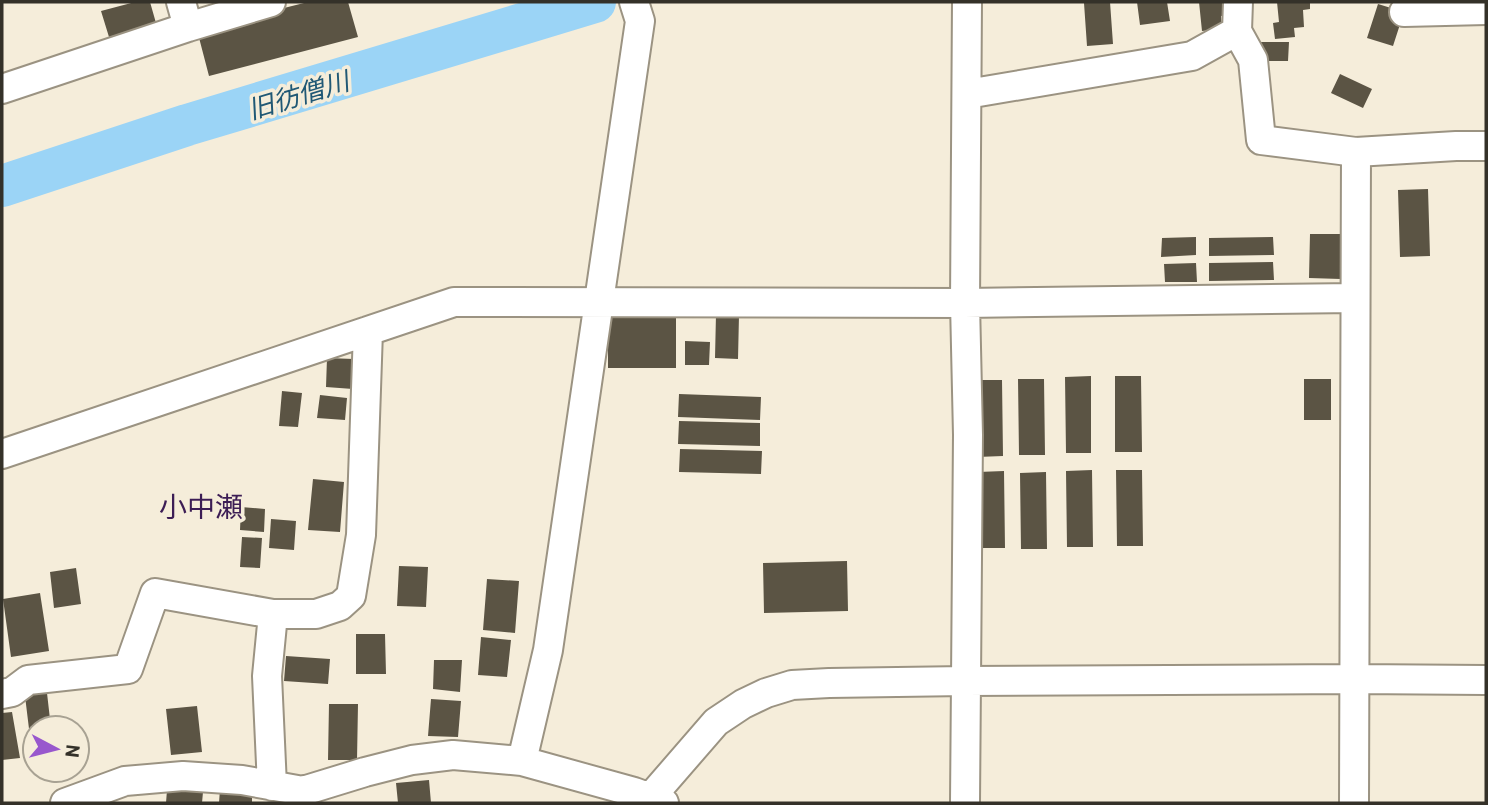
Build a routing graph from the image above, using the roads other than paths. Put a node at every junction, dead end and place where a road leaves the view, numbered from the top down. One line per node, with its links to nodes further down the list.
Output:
1 (271, 2): 7 (street)
2 (967, 2): 10 (street)
3 (1238, 2): 8 (street)
4 (1486, 10): 6 (street)
5 (637, 12): 14 (street)
6 (1404, 12)
7 (185, 15): 9 (street)
8 (1237, 31): 10 (street); 12 (street)
9 (2, 89)
10 (967, 94): 15 (street)
11 (1486, 146): 12 (street)
12 (1356, 152): 13 (street)
13 (1355, 298): 15 (street); 19 (street)
14 (599, 302): 15 (street); 16 (street); 23 (street)
15 (965, 303): 21 (street)
16 (368, 331): 17 (street); 18 (street)
17 (2, 454)
18 (273, 614): 22 (street); 24 (street)
19 (1353, 679): 20 (street); 21 (street); 29 (street)
20 (1486, 680)
21 (965, 681): 26 (street); 28 (street)
22 (2, 694)
23 (522, 761): 25 (street); 26 (street)
24 (272, 786): 25 (street); 27 (street)
25 (302, 797)
26 (658, 800)
27 (65, 803)
28 (965, 803)
29 (1354, 803)

